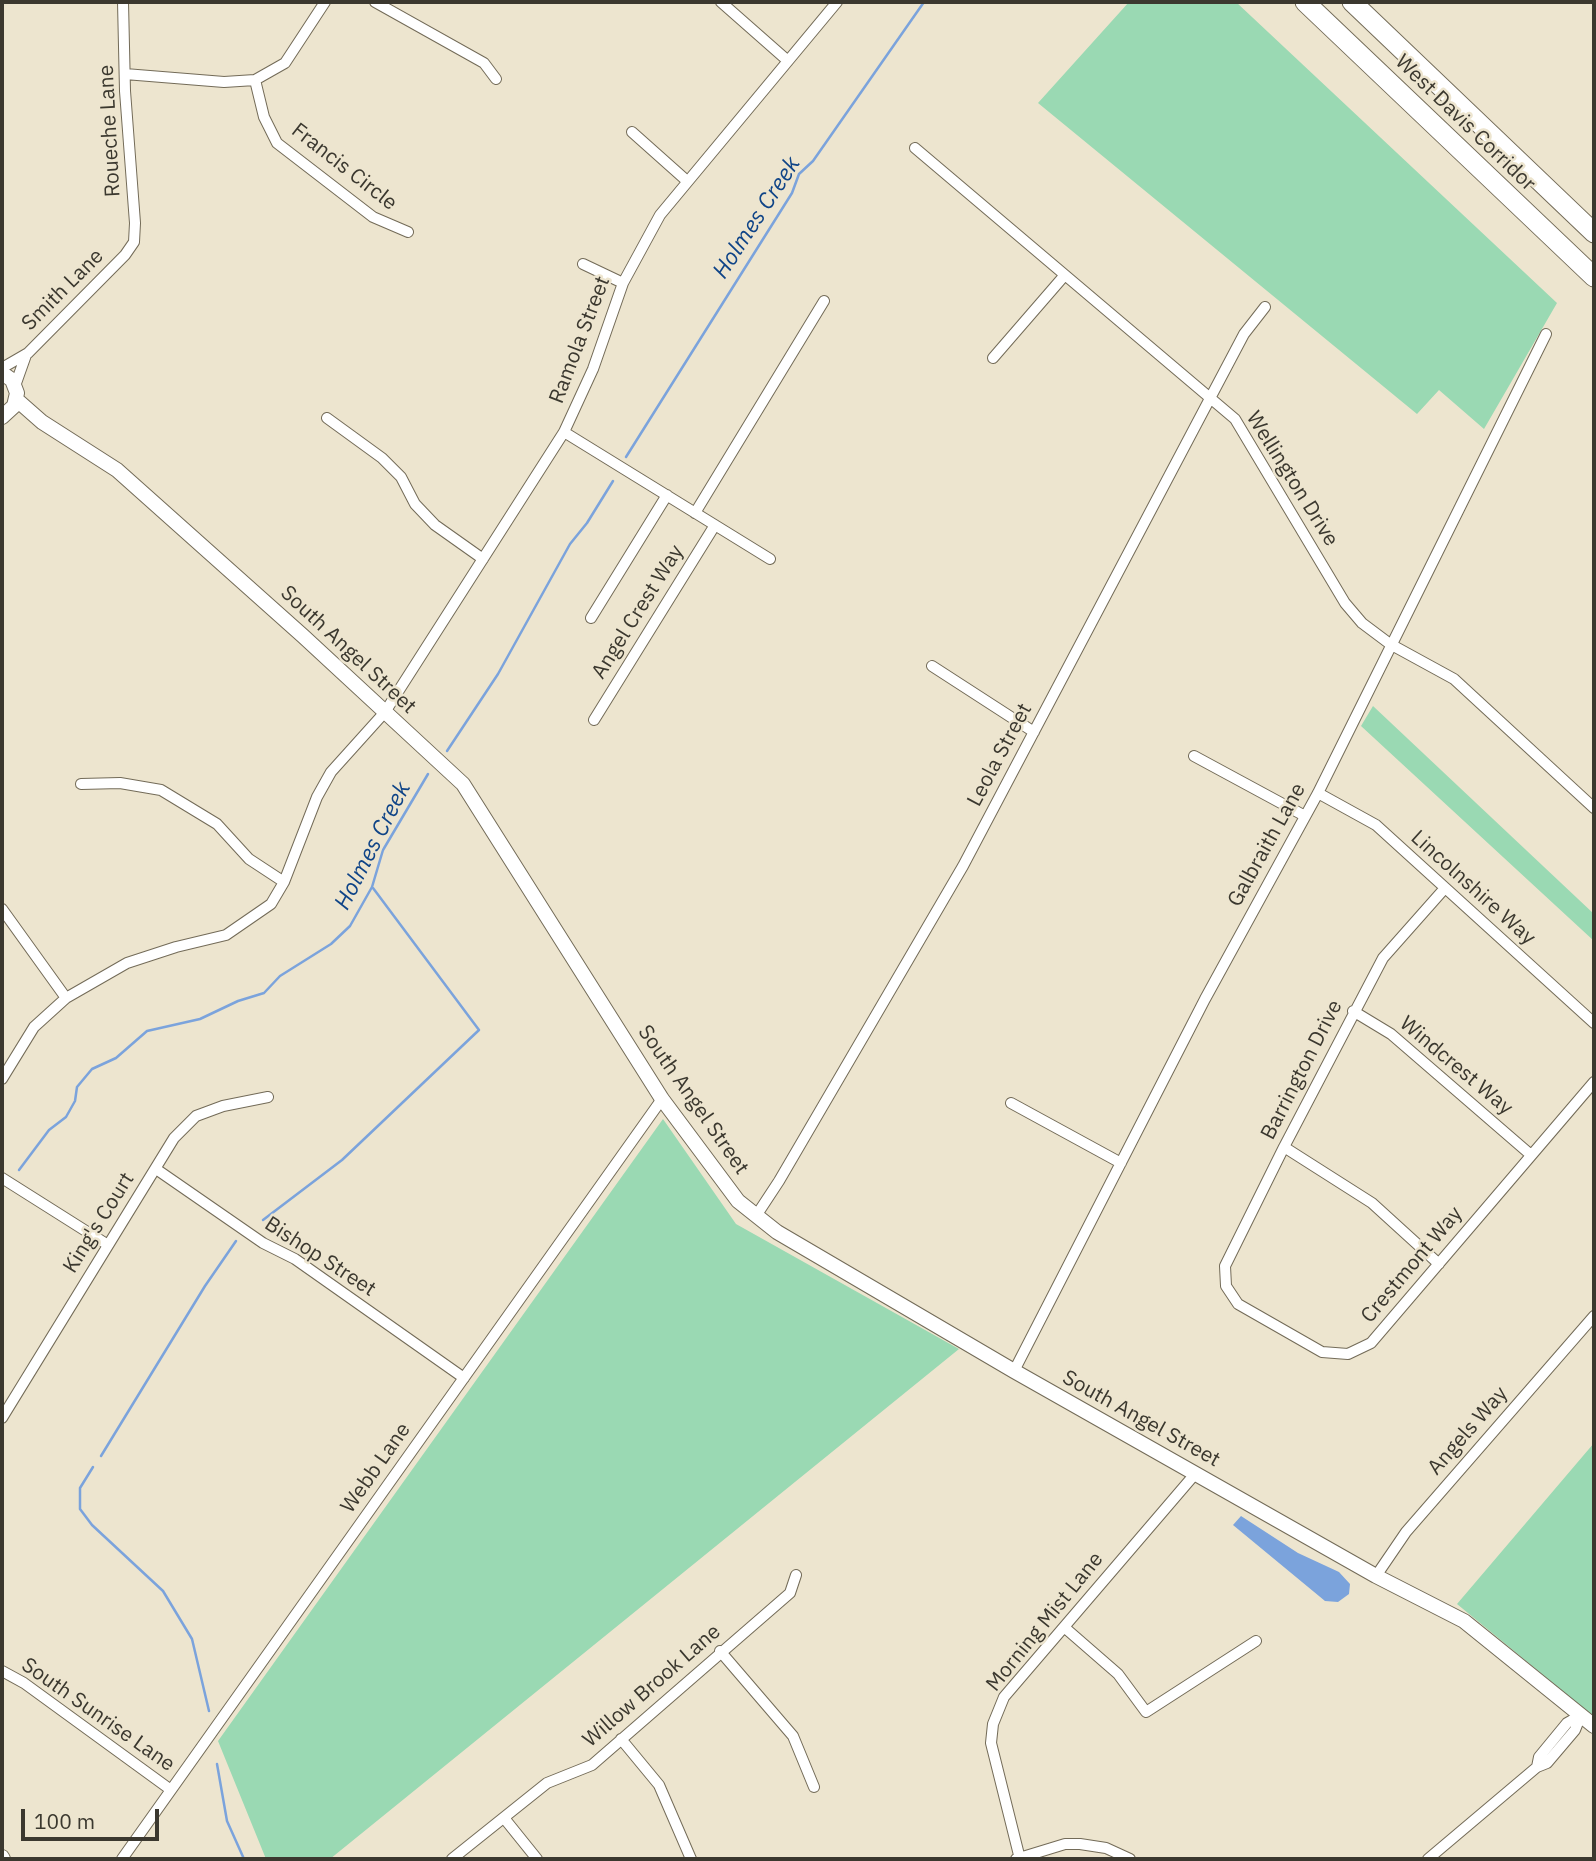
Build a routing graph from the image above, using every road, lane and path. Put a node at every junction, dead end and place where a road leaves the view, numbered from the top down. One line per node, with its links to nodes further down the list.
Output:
1 (122, 2): 9 (street, Roueche Lane)
2 (325, 2): 11 (street)
3 (375, 2): 10 (street)
4 (721, 2): 8 (street)
5 (837, 2): 8 (street, Ramola Street)
6 (1305, 2): 20 (highway, West Davis Corridor)
7 (1352, 2): 16 (highway, West Davis Corridor)
8 (788, 61): 14 (street, Ramola Street)
9 (125, 74): 11 (street); 17 (street, Roueche Lane)
10 (496, 79)
11 (255, 80): 15 (street, Francis Circle)
12 (632, 132): 14 (street)
13 (915, 148): 19 (street, Wellington Drive)
14 (687, 181): 21 (street, Ramola Street)
15 (408, 232)
16 (1594, 233)
17 (125, 255): 25 (street, Smith Lane)
18 (583, 264): 21 (street)
19 (1064, 276): 26 (street); 29 (street, Wellington Drive)
20 (1594, 277)
21 (623, 283): 33 (street, Ramola Street)
22 (824, 301): 35 (street)
23 (1265, 307): 29 (street, Leola Street)
24 (1546, 334): 40 (street, Galbraith Lane)
25 (28, 353): 27 (street, Smith Lane); 28 (street, Smith Lane)
26 (993, 358)
27 (2, 371): 28 (street, South Angel Street)
28 (16, 393): 30 (street); 32 (street, South Angel Street)
29 (1210, 398): 40 (street, Wellington Drive); 44 (street, Leola Street)
30 (2, 417): 32 (street, South Angel Street)
31 (327, 418): 37 (street)
32 (42, 422): 42 (street, South Angel Street)
33 (564, 432): 34 (street); 37 (street, Ramola Street)
34 (667, 495): 35 (street); 39 (street)
35 (695, 513): 36 (street)
36 (715, 525): 38 (street); 43 (street, Angel Crest Way)
37 (482, 559): 42 (street, Ramola Street)
38 (770, 559)
39 (591, 618)
40 (1390, 644): 47 (street, Galbraith Lane); 48 (street, Wellington Drive)
41 (932, 666): 44 (street)
42 (385, 712): 50 (street, Ramola Street); 59 (street, South Angel Street)
43 (594, 720)
44 (1034, 732): 66 (street, Leola Street)
45 (1194, 756): 49 (street)
46 (81, 785): 50 (street)
47 (1318, 793): 49 (street, Galbraith Lane); 51 (street, Lincolnshire Way)
48 (1594, 808)
49 (1305, 816): 63 (street, Galbraith Lane)
50 (284, 882): 53 (street, Ramola Street)
51 (1445, 888): 54 (street, Barrington Drive); 55 (street, Lincolnshire Way)
52 (2, 909): 53 (street)
53 (66, 998): 56 (street, Ramola Street)
54 (1353, 1011): 61 (street, Barrington Drive); 62 (street, Windcrest Way)
55 (1594, 1023)
56 (2, 1079)
57 (1594, 1082): 62 (street, Crestmont Way)
58 (268, 1097): 64 (street, King's Court)
59 (662, 1099): 66 (street, South Angel Street); 72 (street, Webb Lane)
60 (1011, 1103): 63 (street)
61 (1284, 1147): 68 (street); 69 (street, Barrington Drive)
62 (1531, 1155): 68 (street, Crestmont Way)
63 (1121, 1163): 71 (street, Galbraith Lane)
64 (156, 1169): 67 (street, King's Court); 72 (street, Bishop Street)
65 (2, 1178): 67 (street)
66 (756, 1216): 71 (street, South Angel Street)
67 (108, 1245): 73 (street, King's Court)
68 (1439, 1264): 69 (street, Crestmont Way)
69 (1226, 1286)
70 (1594, 1316): 76 (street, Angels Way)
71 (1014, 1371): 74 (street, South Angel Street)
72 (464, 1378): 85 (street, Webb Lane)
73 (2, 1418)
74 (1195, 1474): 76 (street, South Angel Street); 77 (street, Morning Mist Lane)
75 (796, 1575): 79 (street, Willow Brook Lane)
76 (1376, 1576): 81 (street, South Angel Street)
77 (1063, 1627): 78 (street); 92 (street, Morning Mist Lane)
78 (1256, 1641)
79 (720, 1651): 83 (street, Willow Brook Lane); 84 (street)
80 (2, 1671): 85 (street, South Sunrise Lane)
81 (1581, 1716): 82 (street, South Angel Street); 87 (street)
82 (1594, 1726)
83 (621, 1739): 86 (street, Willow Brook Lane); 91 (street)
84 (814, 1787)
85 (171, 1790): 88 (street, Webb Lane)
86 (504, 1818): 89 (street, Willow Brook Lane); 90 (street)
87 (1442, 1855): 94 (street)
88 (122, 1859)
89 (452, 1859)
90 (537, 1859)
91 (691, 1859)
92 (1019, 1859): 93 (street)
93 (1130, 1859)
94 (1428, 1859)

